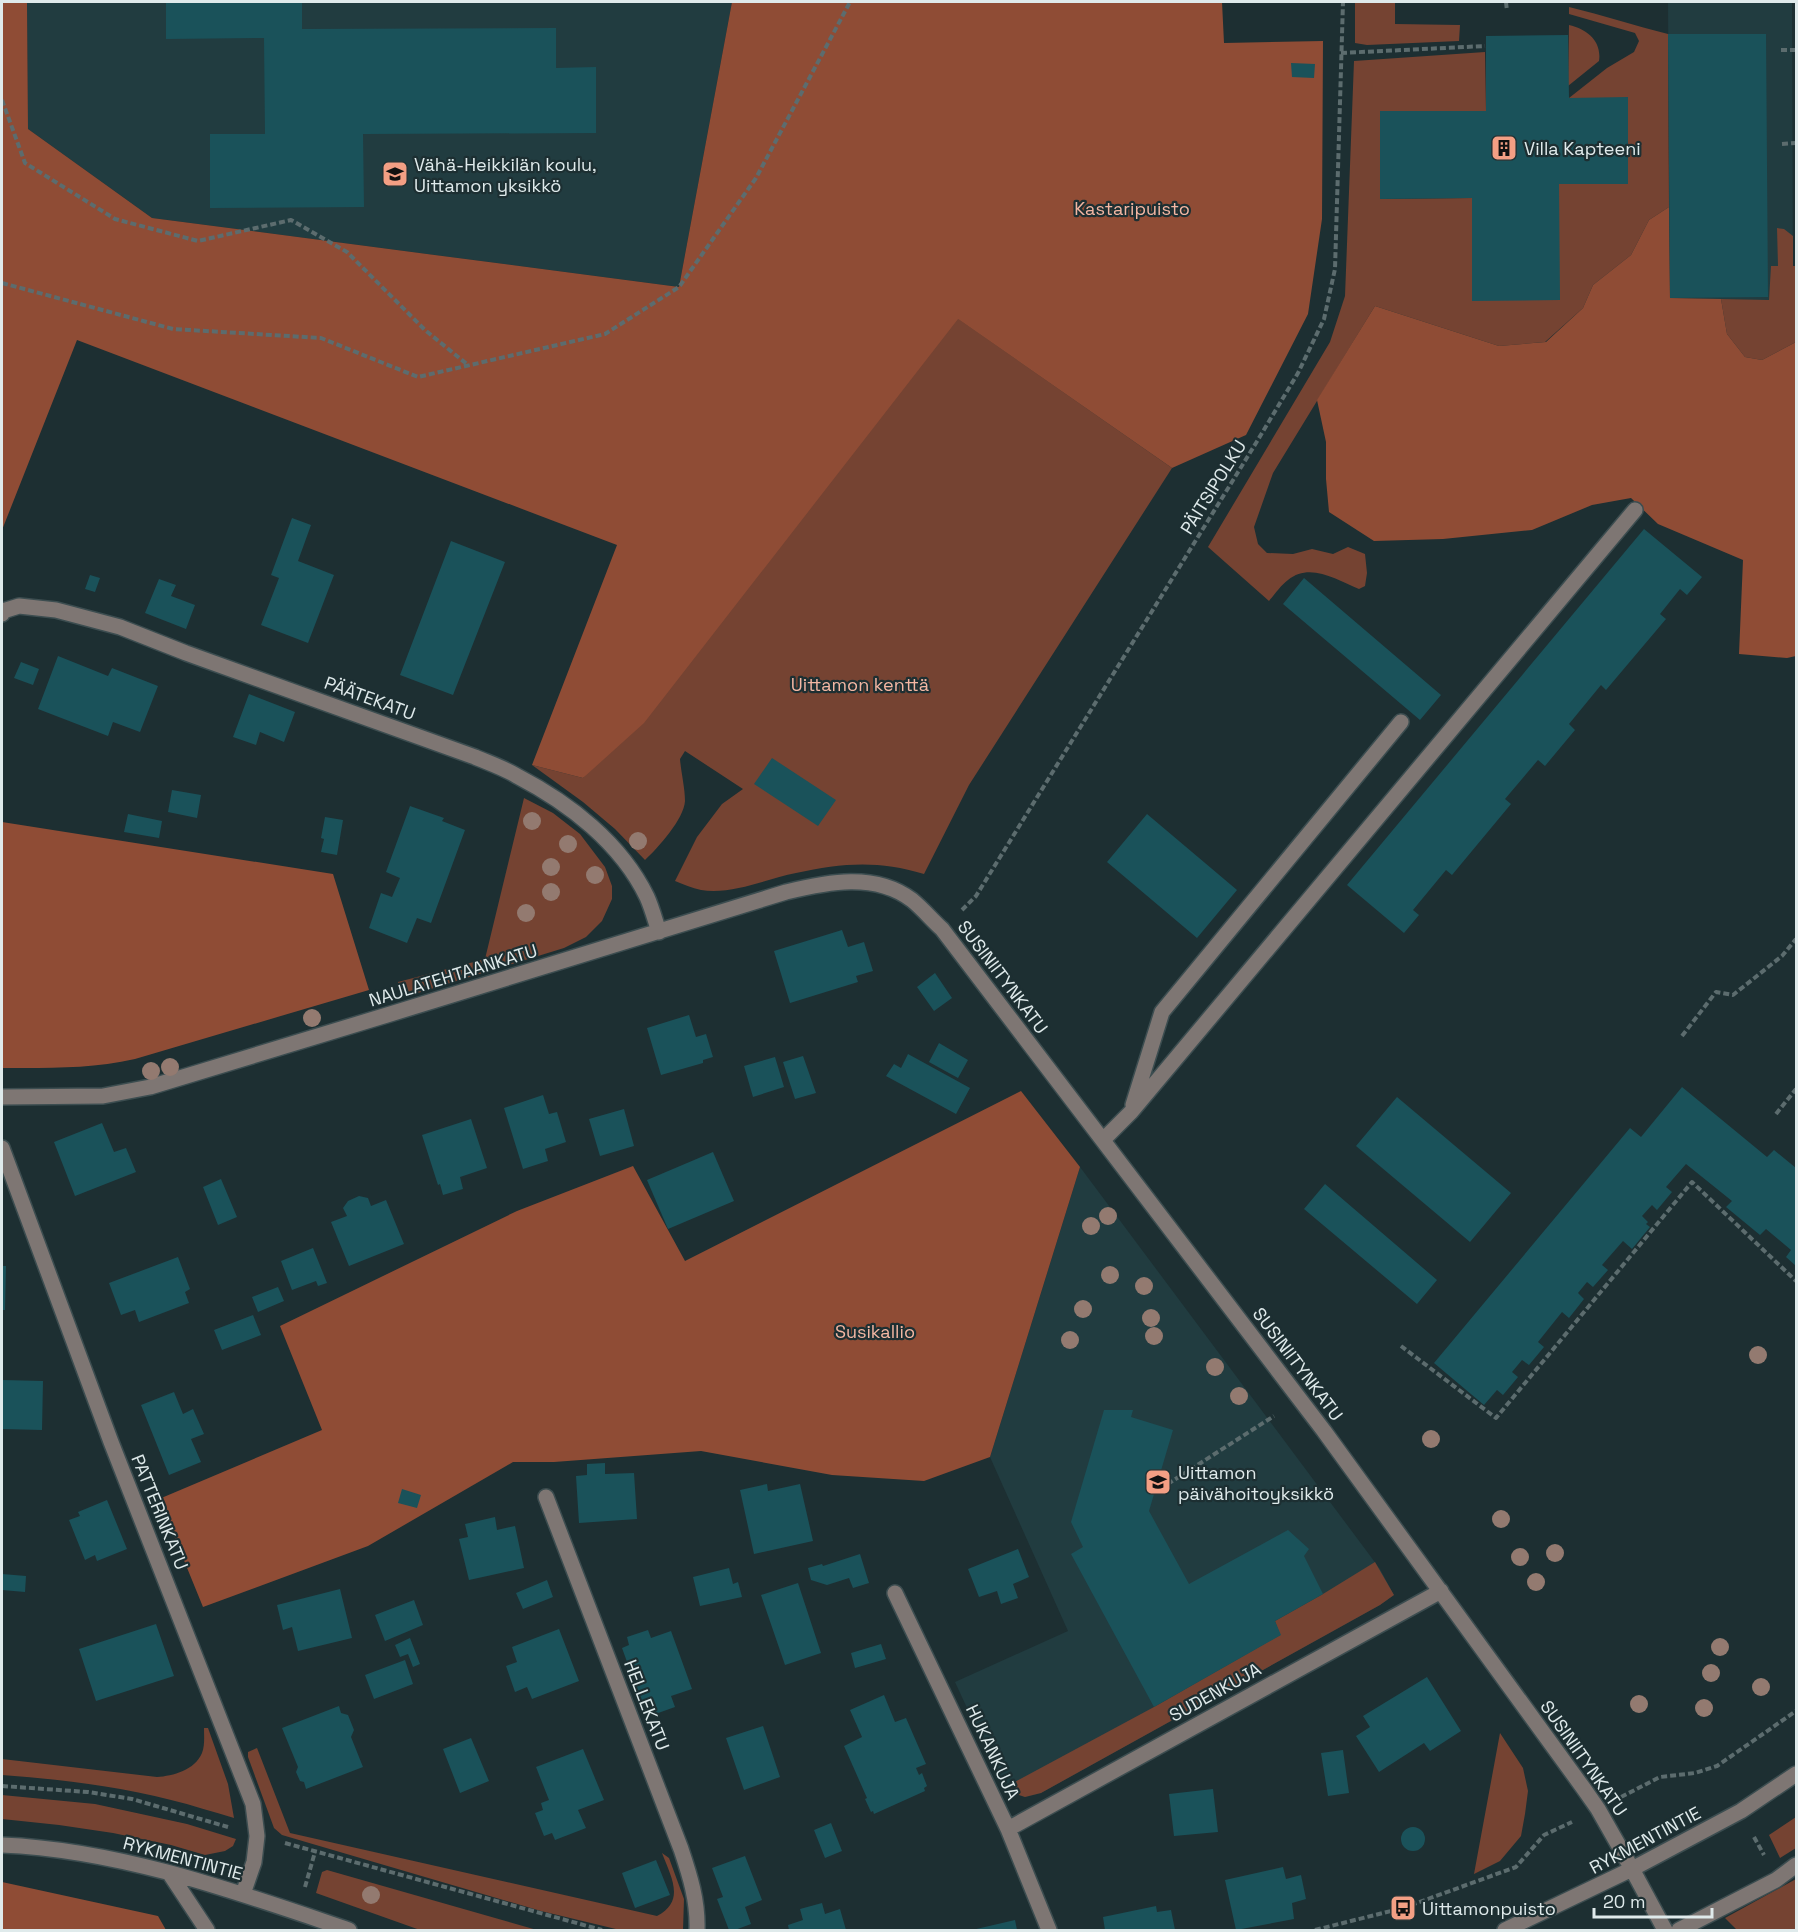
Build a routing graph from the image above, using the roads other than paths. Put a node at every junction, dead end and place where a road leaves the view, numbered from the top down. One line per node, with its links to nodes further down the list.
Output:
1 (1635, 510): 7 (street)
2 (2, 614): 5 (street, PÄÄTEKATU)
3 (1401, 722): 7 (street)
4 (911, 899): 5 (street, NAULATEHTAANKATU); 8 (street, SUSINIITYNKATU)
5 (659, 932): 6 (street, NAULATEHTAANKATU)
6 (2, 1097)
7 (1131, 1112): 8 (street)
8 (1103, 1140): 11 (street, SUSINIITYNKATU)
9 (2, 1148): 19 (street, PATTERINKATU)
10 (546, 1497): 22 (street, HELLEKATU)
11 (1441, 1591): 14 (street, SUDENKUJA); 17 (street, SUSINIITYNKATU)
12 (895, 1593): 14 (street, HUKANKUJA)
13 (1797, 1774): 17 (street, RYKMENTINTIE)
14 (1008, 1829): 23 (street, HUKANKUJA)
15 (2, 1845): 18 (street, RYKMENTINTIE)
16 (1797, 1865): 26 (street)
17 (1632, 1869): 24 (street, RYKMENTINTIE); 25 (street, SUSINIITYNKATU)
18 (170, 1874): 19 (street, RYKMENTINTIE); 20 (street)
19 (243, 1894): 21 (street, RYKMENTINTIE)
20 (207, 1930)
21 (349, 1930)
22 (697, 1930)
23 (1049, 1930)
24 (1505, 1930)
25 (1665, 1930)
26 (1679, 1930)

